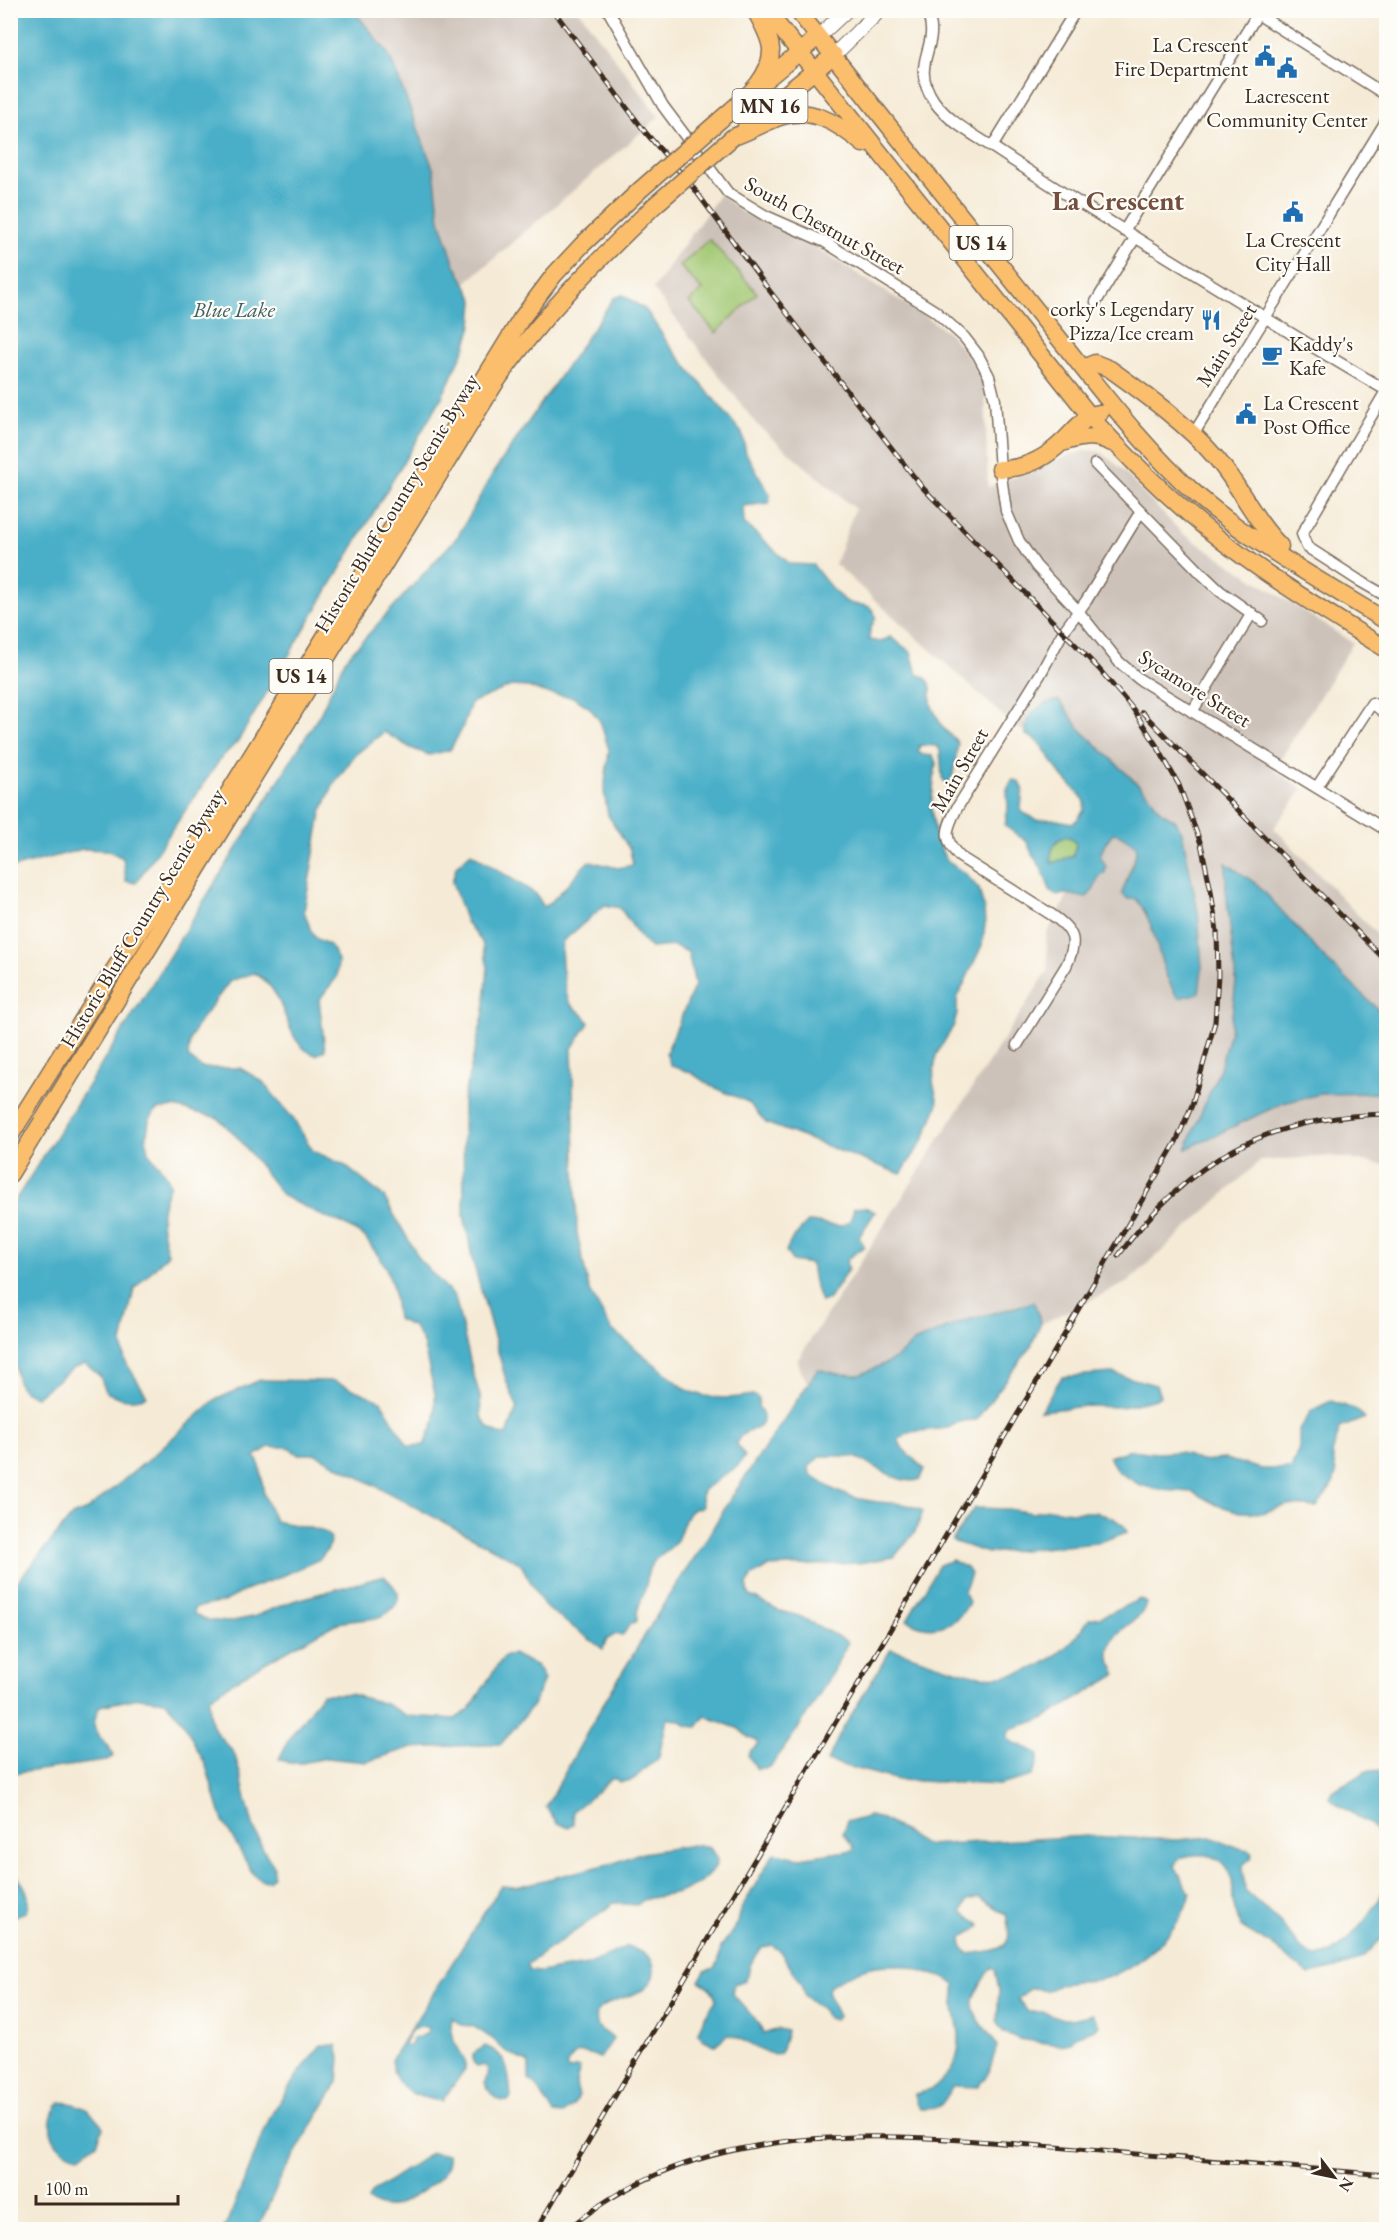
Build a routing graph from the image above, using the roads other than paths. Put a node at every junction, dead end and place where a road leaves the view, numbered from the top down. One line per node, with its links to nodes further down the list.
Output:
1 (608, 10): 32 (street, South Chestnut Street)
2 (754, 10): 14 (main road, MN 16)
3 (766, 10): 11 (main road, MN 16)
4 (797, 10): 10 (main road)
5 (847, 10): 10 (street)
6 (880, 10): 12 (street)
7 (926, 10): 18 (street)
8 (1076, 10): 18 (street)
9 (1256, 12): 15 (street); 20 (street)
10 (818, 37): 11 (main road, US 14); 12 (main road, US 14)
11 (799, 52): 13 (main road, MN 16); 14 (main road, US 14)
12 (834, 55): 13 (main road, Historic Bluff Country Scenic Byway / MN 16); 24 (main road, US 14)
13 (810, 73): 17 (main road, Historic Bluff Country Scenic Byway / MN 16); 19 (main road, US 14)
14 (750, 93): 46 (main road, Historic Bluff Country Scenic Byway / US 14, bridge)
15 (1386, 95)
16 (1386, 121): 23 (street, Main Street)
17 (733, 137): 19 (main road, US 14); 47 (main road, Historic Bluff Country Scenic Byway / US 14, bridge)
18 (992, 147): 20 (street)
19 (897, 173): 26 (main road, US 14)
20 (1124, 231): 21 (street)
21 (1135, 237): 22 (street); 23 (street)
22 (1096, 302)
23 (1265, 318): 25 (street); 28 (street, Main Street)
24 (1083, 368): 27 (main road, US 14); 28 (main road)
25 (1386, 391): 35 (street)
26 (1090, 416): 27 (main road); 29 (main road); 30 (main road, US 14)
27 (1132, 427): 34 (main road, US 14)
28 (1192, 435): 34 (main road)
29 (1062, 443): 30 (main road); 32 (main road)
30 (1118, 446): 40 (main road, US 14)
31 (1095, 464): 33 (street)
32 (1000, 469): 36 (street, Sycamore Street)
33 (1141, 511): 36 (street, Main Street); 37 (street)
34 (1331, 587): 39 (main road, US 14)
35 (1386, 596)
36 (1079, 612): 41 (street, Sycamore Street); 45 (street, Main Street)
37 (1252, 614): 38 (street); 41 (street)
38 (1262, 621)
39 (1386, 621)
40 (1386, 649)
41 (1192, 712): 43 (street, Sycamore Street)
42 (1386, 714): 43 (street)
43 (1317, 787): 44 (street, Sycamore Street)
44 (1386, 830)
45 (1017, 1045)
46 (10, 1136)
47 (10, 1174)

